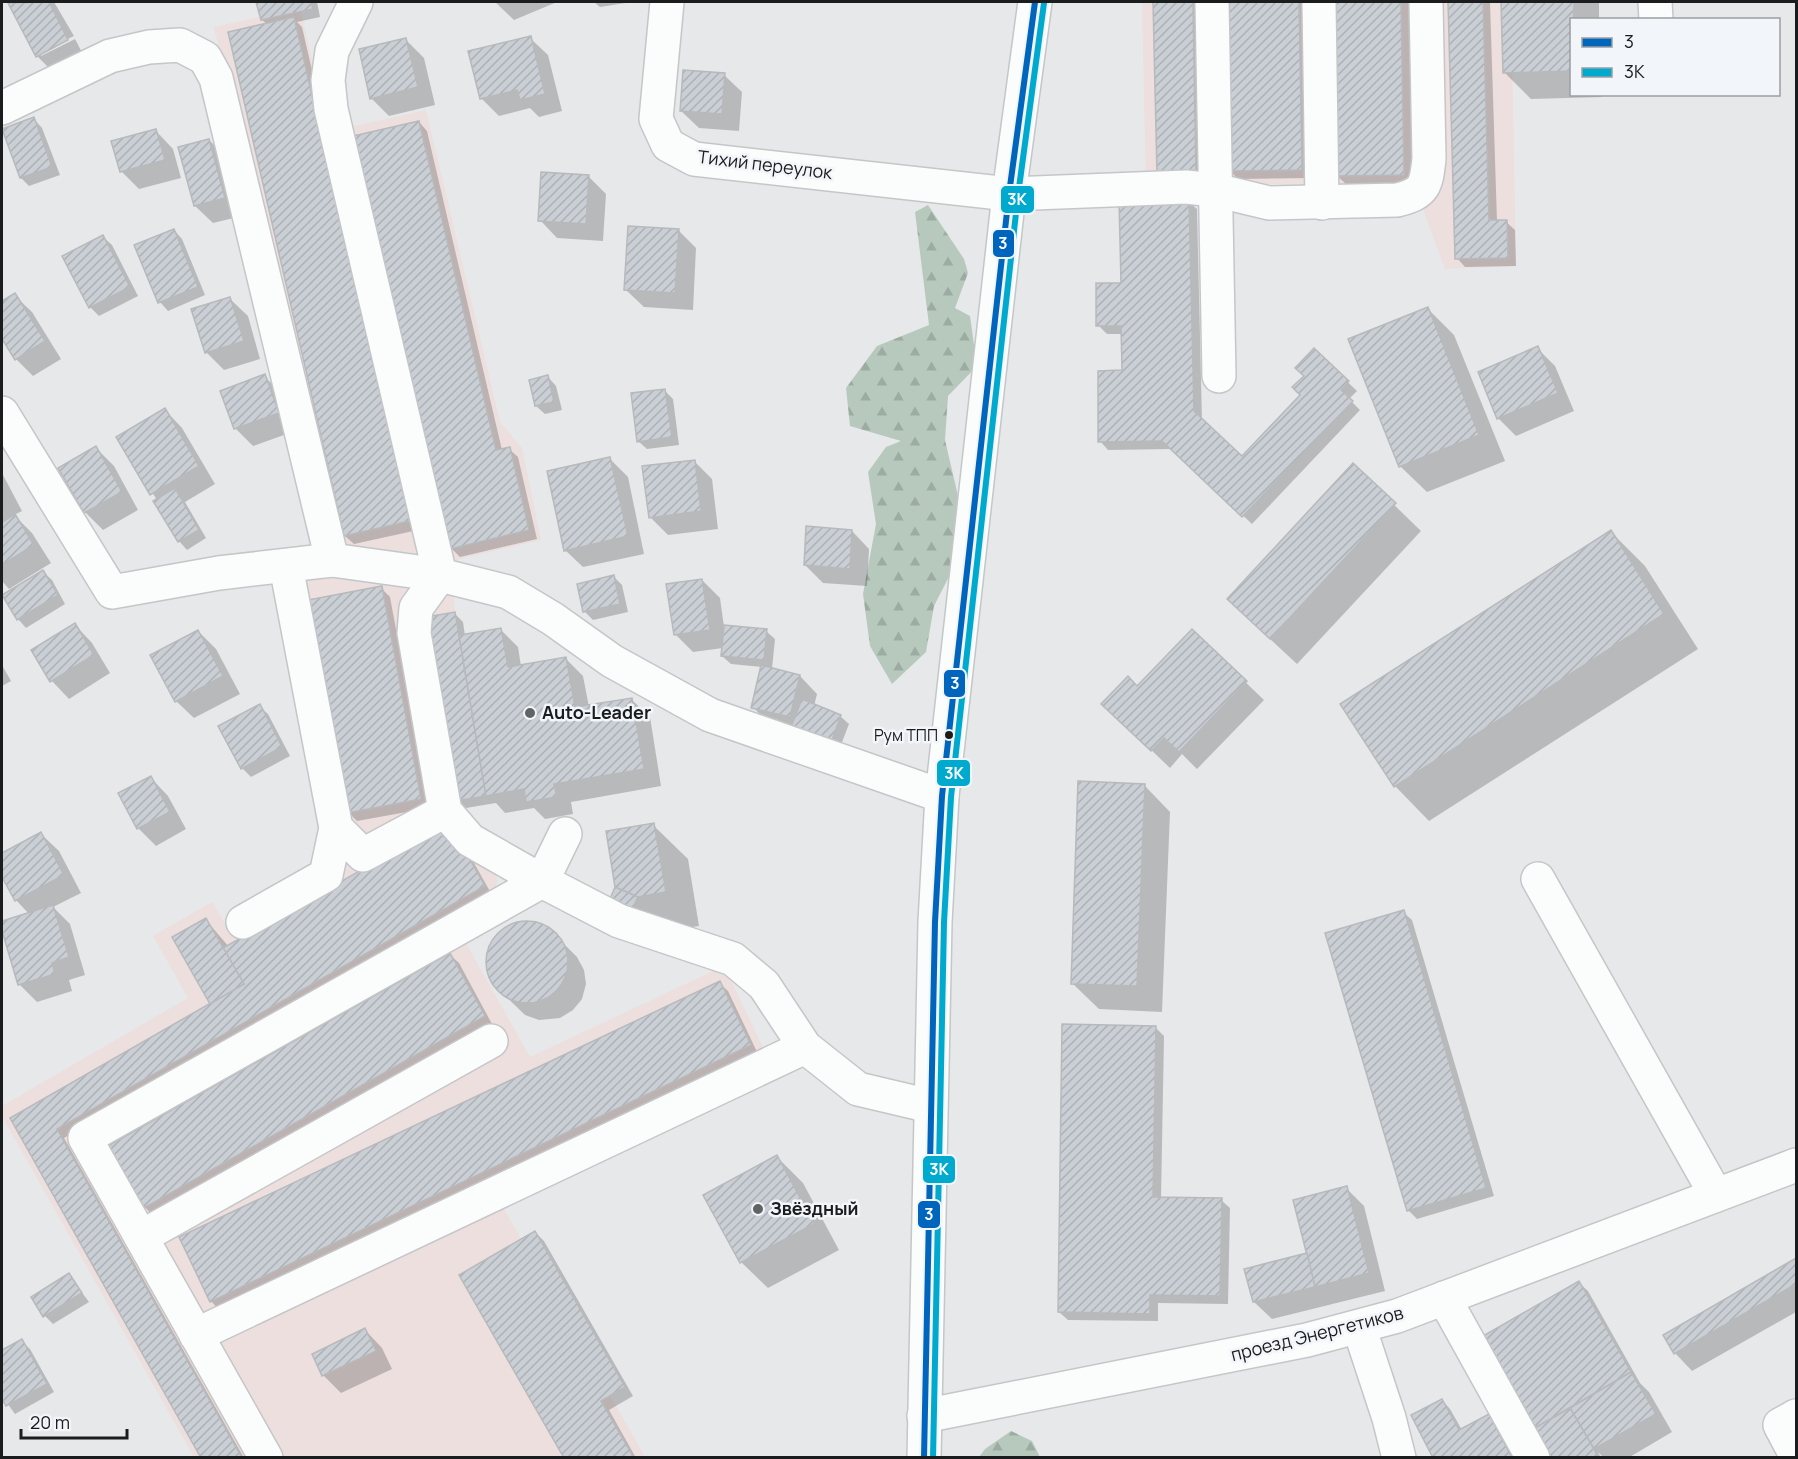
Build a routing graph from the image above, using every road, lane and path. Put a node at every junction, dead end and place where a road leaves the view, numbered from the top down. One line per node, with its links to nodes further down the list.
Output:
1 (356, 2): 18 (street)
2 (667, 2): 11 (street, Тихий переулок)
3 (1035, 2): 11 (street)
4 (1212, 2): 10 (street)
5 (1319, 2): 12 (street)
6 (1426, 2): 12 (street, Тихий переулок)
7 (1655, 2): 8 (street)
8 (1656, 18)
9 (2, 108): 15 (street)
10 (1215, 190): 11 (street, Тихий переулок); 12 (street, Тихий переулок); 13 (street)
11 (1009, 194): 20 (street)
12 (1322, 203)
13 (1219, 376)
14 (2, 413): 16 (street)
15 (332, 560): 16 (street); 17 (street)
16 (286, 566): 22 (street)
17 (395, 569): 18 (street); 19 (street)
18 (440, 575): 19 (street); 20 (street)
19 (414, 633): 21 (street)
20 (942, 796): 29 (street)
21 (445, 811): 22 (street); 25 (street)
22 (336, 828): 26 (street)
23 (565, 834): 25 (street)
24 (1538, 879): 31 (street)
25 (542, 881): 28 (street); 32 (street)
26 (243, 922)
27 (491, 1041): 32 (street)
28 (805, 1047): 29 (street); 35 (street)
29 (930, 1106): 36 (street)
30 (1797, 1165): 31 (street, проезд Энергетиков)
31 (1716, 1195): 33 (street, проезд Энергетиков)
32 (141, 1237): 35 (street)
33 (1444, 1298): 34 (street, проезд Энергетиков); 44 (street)
34 (1359, 1327): 36 (street, проезд Энергетиков); 38 (street)
35 (196, 1335): 40 (street)
36 (924, 1416): 41 (street)
37 (1797, 1416): 39 (street)
38 (1389, 1418): 42 (street); 43 (street)
39 (1797, 1455)
40 (266, 1458)
41 (924, 1458)
42 (1399, 1458)
43 (1410, 1458)
44 (1533, 1458)

